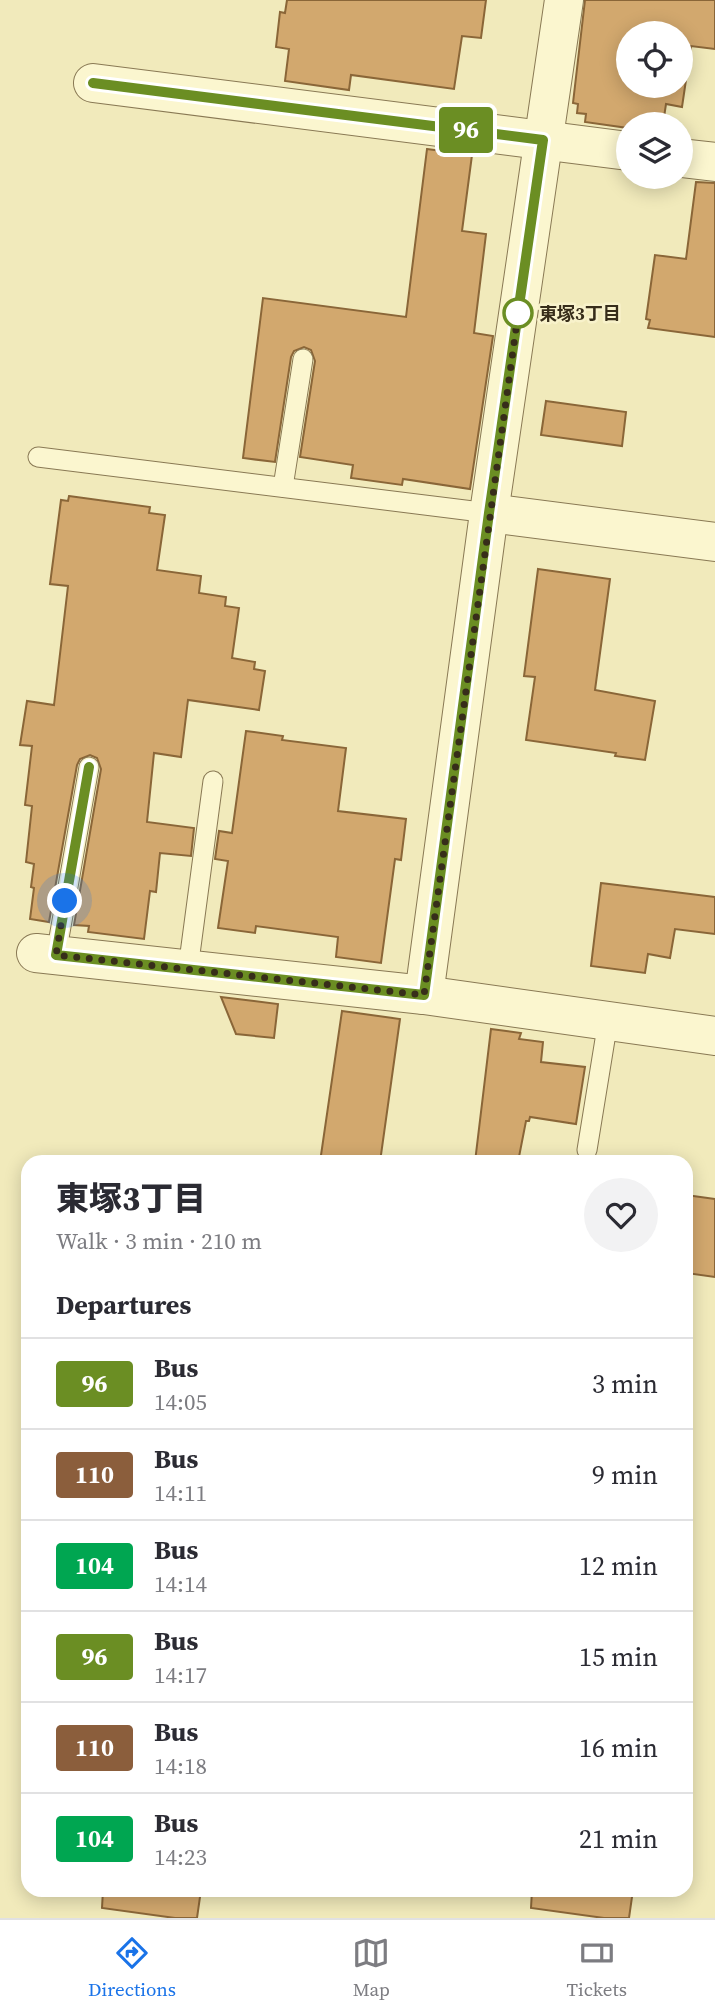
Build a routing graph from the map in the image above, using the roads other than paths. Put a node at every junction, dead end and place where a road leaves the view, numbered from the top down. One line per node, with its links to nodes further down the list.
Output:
1 (564, 0): 3 (street)
2 (93, 83): 3 (street)
3 (543, 140): 4 (street); 10 (street)
4 (616, 149)
5 (693, 159): 6 (street)
6 (715, 162)
7 (303, 359): 9 (lane)
8 (38, 457): 9 (lane)
9 (283, 487): 10 (lane)
10 (489, 513): 11 (street); 16 (street)
11 (715, 542)
12 (89, 767): 14 (lane)
13 (213, 781): 15 (lane)
14 (46, 954): 15 (street)
15 (188, 969): 16 (street)
16 (424, 995): 17 (street)
17 (608, 1021): 18 (street); 19 (lane)
18 (715, 1036)
19 (587, 1150)

